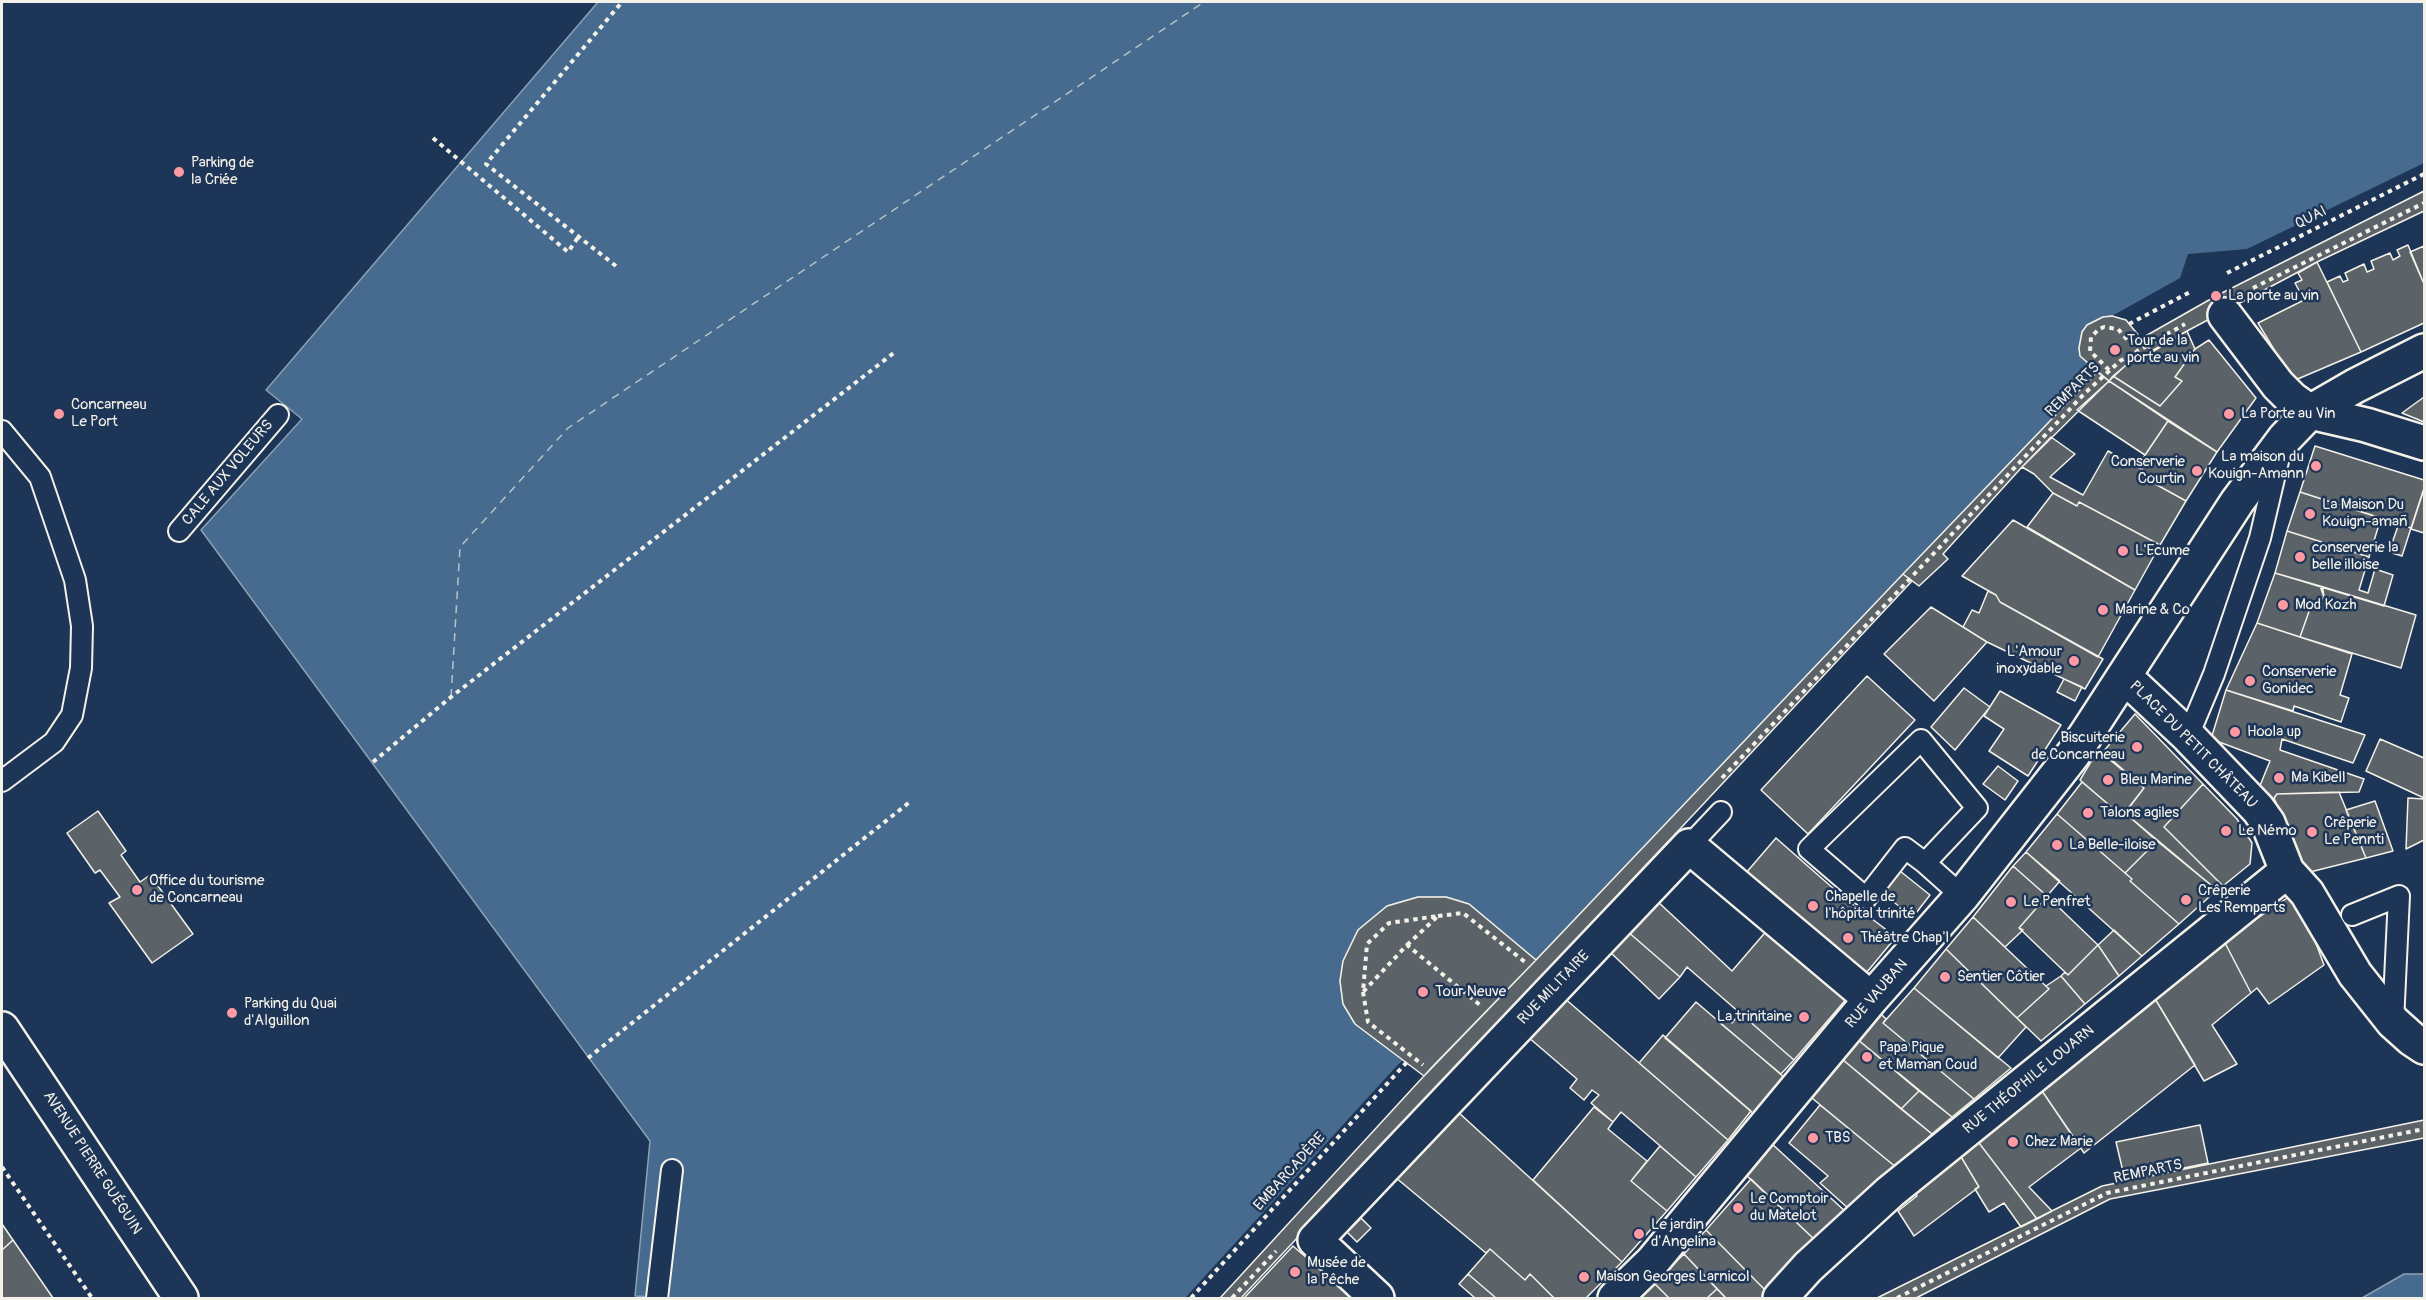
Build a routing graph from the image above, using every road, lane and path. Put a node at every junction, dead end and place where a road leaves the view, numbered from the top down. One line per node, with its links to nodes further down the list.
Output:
1 (622, 2): 5 (path)
2 (434, 138): 5 (path)
3 (2424, 174): 7 (path, QUAI)
4 (2424, 203): 9 (path, REMPARTS)
5 (579, 236): 6 (path)
6 (616, 266)
7 (2218, 277)
8 (2198, 288): 10 (path)
9 (2221, 308): 11 (path, REMPARTS); 15 (street)
10 (2129, 324)
11 (2137, 351): 14 (path, REMPARTS); 14 (path)
12 (2424, 351): 15 (street, RUE VAUBAN)
13 (895, 352): 24 (path)
14 (2109, 370): 21 (path, REMPARTS)
15 (2310, 412): 18 (street, RUE VAUBAN); 19 (street)
16 (278, 415): 20 (lane, CALE AUX VOLEURS)
17 (2, 431): 25 (lane)
18 (2284, 439): 22 (street, RUE VAUBAN); 23 (lane)
19 (2424, 444)
20 (179, 531)
21 (1858, 634)
22 (2125, 677): 23 (street, PLACE DU PETIT CHÂTEAU); 31 (street, RUE VAUBAN)
23 (2188, 736): 30 (street, PLACE DU PETIT CHÂTEAU)
24 (373, 762)
25 (2, 781)
26 (911, 801): 42 (path)
27 (1720, 812): 28 (lane)
28 (1689, 846): 37 (street); 52 (street, RUE MILITAIRE)
29 (1925, 863): 29 (lane); 31 (lane)
30 (2287, 871): 39 (street, PLACE DU PETIT CHÂTEAU); 54 (street, RUE THÉOPHILE LOUARN)
31 (1962, 896): 37 (street, RUE VAUBAN)
32 (2352, 915): 39 (lane)
33 (1438, 916): 34 (path); 35 (path); 36 (path)
34 (1407, 945): 36 (path); 38 (path)
35 (1528, 965)
36 (1363, 992): 44 (path)
37 (1872, 999): 53 (street, RUE VAUBAN)
38 (1486, 1010)
39 (2392, 1022): 41 (street, PLACE DU PETIT CHÂTEAU)
40 (2, 1029): 49 (street, AVENUE PIERRE GUÉGUIN)
41 (2424, 1047)
42 (588, 1058)
43 (1407, 1062): 51 (path, EMBARCADÈRE)
44 (1430, 1070)
45 (2424, 1129): 55 (path, REMPARTS)
46 (2, 1167): 48 (path)
47 (672, 1170): 50 (lane)
48 (92, 1299)
49 (181, 1299)
50 (657, 1299)
51 (1191, 1299)
52 (1377, 1299)
53 (1615, 1299)
54 (1780, 1299)
55 (1897, 1299)

